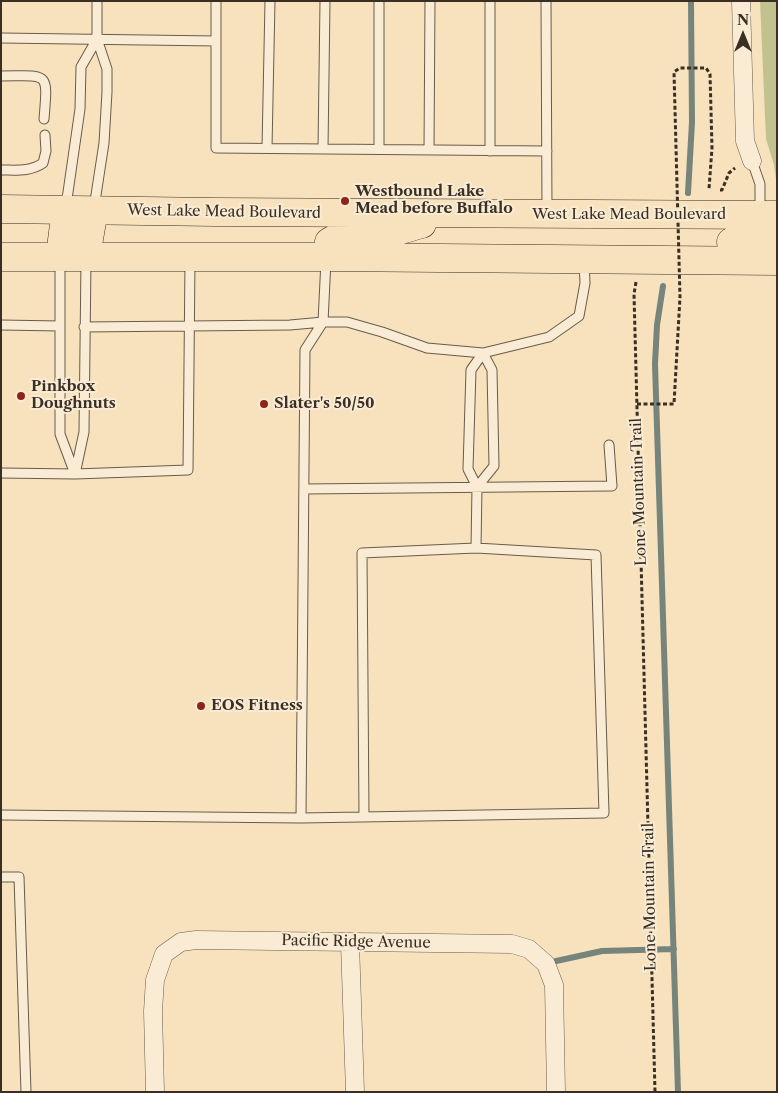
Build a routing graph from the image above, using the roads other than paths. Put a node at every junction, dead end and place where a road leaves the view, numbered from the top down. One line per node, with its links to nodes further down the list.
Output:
1 (97, 1): 11 (lane)
2 (216, 1): 12 (lane)
3 (270, 1): 16 (lane)
4 (325, 1): 17 (lane)
5 (379, 1): 18 (lane)
6 (430, 1): 19 (lane)
7 (490, 1): 20 (lane)
8 (546, 1): 21 (lane)
9 (741, 1): 22 (street)
10 (1, 38): 11 (lane)
11 (97, 39): 12 (lane); 25 (lane); 26 (lane)
12 (216, 41): 16 (lane)
13 (1, 76): 14 (lane)
14 (44, 119)
15 (45, 135): 23 (lane)
16 (267, 148): 17 (lane)
17 (323, 149): 18 (lane)
18 (379, 149): 19 (lane)
19 (429, 150): 20 (lane)
20 (490, 150): 21 (lane)
21 (547, 151): 28 (lane)
22 (746, 163): 29 (lane)
23 (1, 170)
24 (1, 209): 25 (main road, West Lake Mead Boulevard)
25 (66, 209): 26 (main road, West Lake Mead Boulevard); 31 (main road)
26 (94, 210): 27 (main road, West Lake Mead Boulevard); 32 (main road)
27 (460, 214): 28 (main road, West Lake Mead Boulevard); 35 (main road)
28 (547, 214): 29 (main road, West Lake Mead Boulevard)
29 (765, 219)
30 (777, 237): 36 (main road)
31 (60, 256): 32 (main road); 33 (main road); 41 (lane)
32 (86, 256): 34 (main road); 42 (lane)
33 (1, 257)
34 (190, 257): 35 (main road); 39 (lane)
35 (326, 257): 36 (main road); 38 (lane)
36 (584, 259): 37 (main road); 43 (lane)
37 (777, 262)
38 (323, 322): 39 (lane); 43 (lane); 48 (lane)
39 (190, 325): 42 (lane); 46 (lane)
40 (1, 326): 41 (lane)
41 (60, 326): 46 (lane)
42 (84, 327): 46 (lane)
43 (482, 353): 47 (lane); 47 (lane)
44 (609, 445): 47 (lane)
45 (1, 473): 46 (lane)
46 (75, 474)
47 (477, 487): 48 (lane); 49 (lane)
48 (304, 489): 52 (lane)
49 (476, 548): 51 (lane); 51 (lane)
50 (1, 815): 52 (lane)
51 (364, 817): 52 (lane)
52 (301, 818)
53 (1, 877): 55 (lane)
54 (350, 942): 56 (street, Pacific Ridge Avenue); 57 (street); 58 (street, Pacific Ridge Avenue)
55 (26, 1092)
56 (155, 1092)
57 (354, 1092)
58 (556, 1092)

